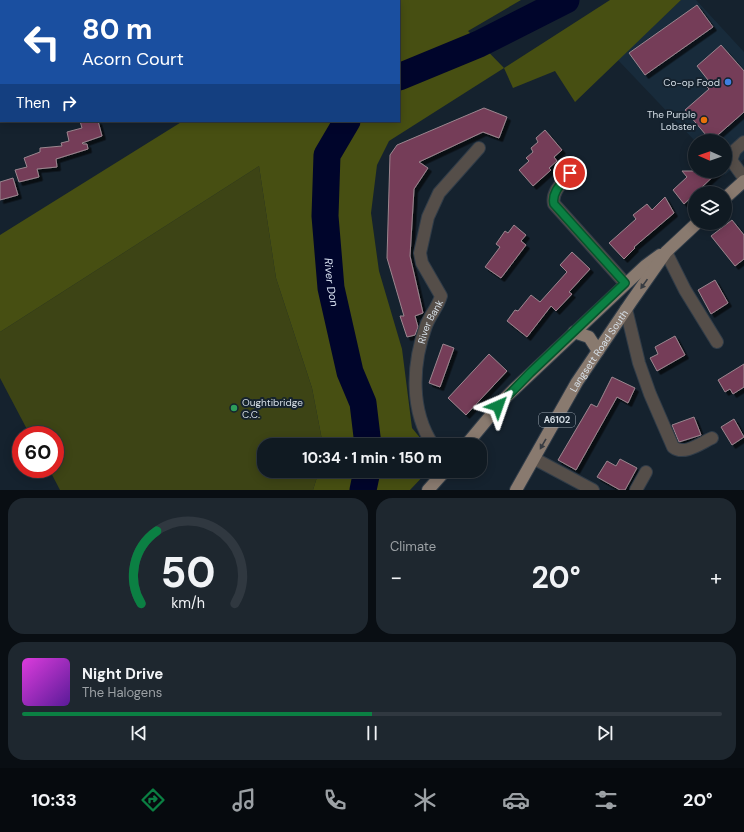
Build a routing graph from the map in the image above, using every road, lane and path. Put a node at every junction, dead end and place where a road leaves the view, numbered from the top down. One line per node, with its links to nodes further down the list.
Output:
1 (744, 142): 4 (street)
2 (479, 148): 13 (street, River Bank)
3 (570, 173): 8 (street)
4 (744, 180): 5 (main road)
5 (732, 191)
6 (690, 230): 7 (main road, Langsett Road South / A6102)
7 (666, 252): 8 (main road, A6102); 9 (main road, Langsett Road South / A6102, one-way to 9); 11 (street)
8 (625, 283): 10 (main road, A6102)
9 (626, 309): 12 (main road, Langsett Road South / A6102); 15 (street)
10 (574, 332): 12 (main road); 14 (main road, A6102)
11 (717, 342)
12 (598, 350): 16 (main road, Langsett Road South / A6102, one-way to 16)
13 (428, 438)
14 (472, 438)
15 (712, 438)
16 (535, 459): 20 (main road, Langsett Road South / A6102); 21 (street)
17 (646, 472): 22 (street)
18 (439, 478): 19 (main road)
19 (428, 490)
20 (516, 490)
21 (593, 490)
22 (636, 490)

